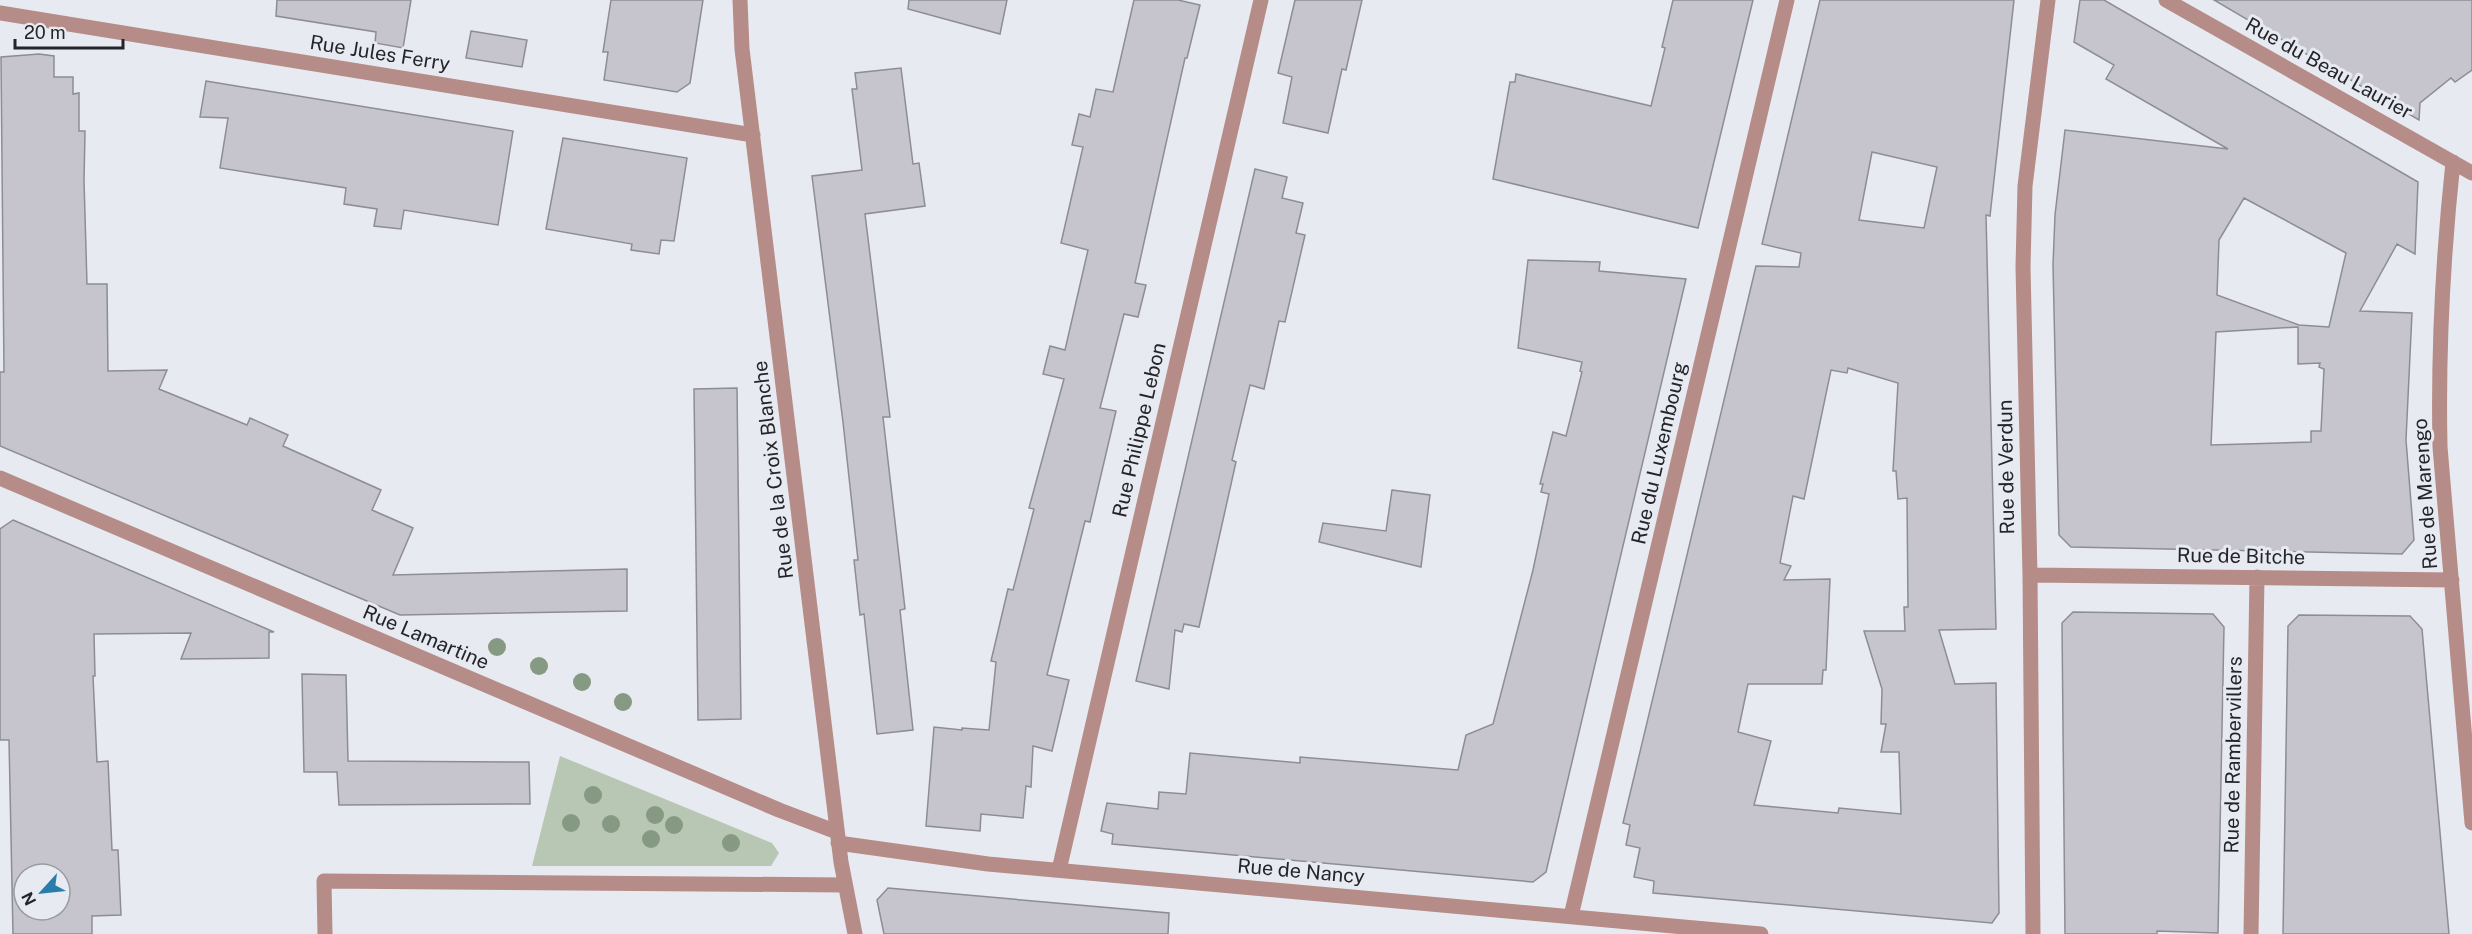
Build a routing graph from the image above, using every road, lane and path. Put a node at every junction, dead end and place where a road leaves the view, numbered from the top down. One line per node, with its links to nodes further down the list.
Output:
1 (740, 0): 7 (street, Rue de la Croix Blanche)
2 (1261, 0): 16 (street, Rue Philippe Lebon)
3 (1787, 0): 18 (street, Rue du Luxembourg)
4 (2048, 0): 11 (street, Rue de Verdun)
5 (2166, 0): 8 (street, Rue du Beau Laurier)
6 (0, 13): 7 (street, Rue Jules Ferry)
7 (753, 135): 15 (street, Rue de la Croix Blanche)
8 (2453, 162): 9 (street, Rue du Beau Laurier); 13 (street, Rue de Marengo)
9 (2472, 173)
10 (0, 478): 15 (street, Rue Lamartine)
11 (2030, 575): 12 (street, Rue de Bitche); 22 (street, Rue de Verdun)
12 (2257, 577): 13 (street, Rue de Bitche); 23 (street, Rue de Rambervillers)
13 (2452, 580): 14 (street, Rue de Marengo)
14 (2472, 823)
15 (838, 838): 16 (street, Rue de Nancy); 17 (street, Rue de la Croix Blanche)
16 (1059, 870): 18 (street, Rue de Nancy)
17 (844, 885): 19 (street); 20 (street, Rue de la Croix Blanche)
18 (1571, 916): 21 (street, Rue de Nancy)
19 (325, 934)
20 (855, 934)
21 (1761, 934)
22 (2033, 934)
23 (2251, 934)

